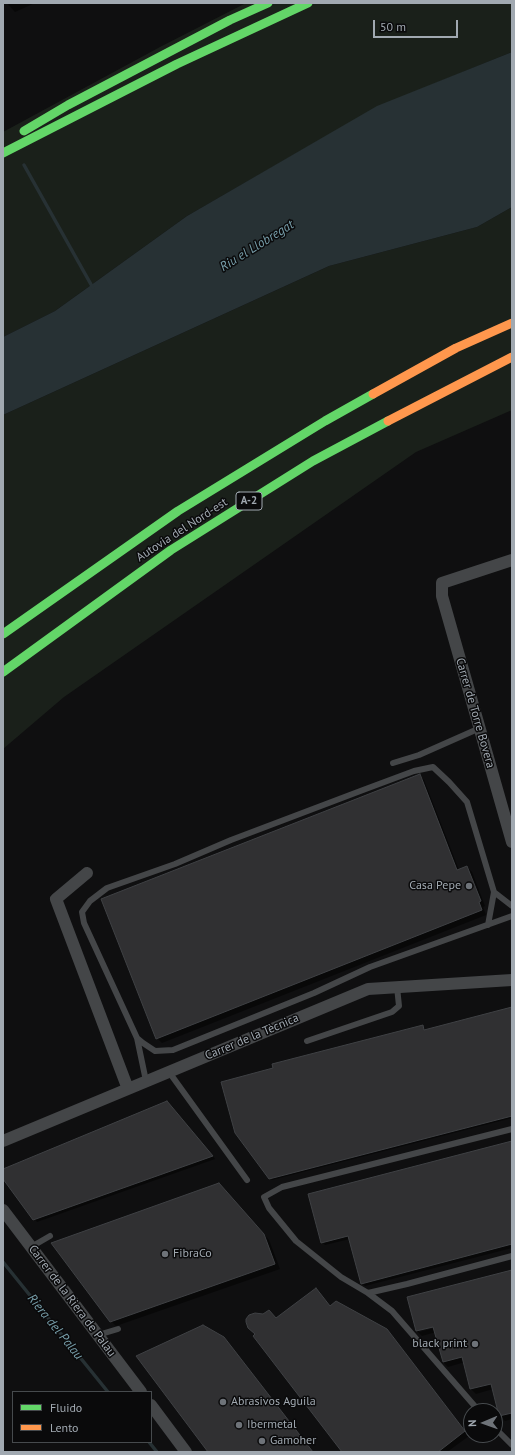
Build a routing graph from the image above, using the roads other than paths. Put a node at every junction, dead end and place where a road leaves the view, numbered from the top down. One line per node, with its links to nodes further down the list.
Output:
1 (268, 3): 3 (main road)
2 (308, 3): 4 (main road)
3 (10, 140)
4 (3, 153)
5 (512, 323): 8 (main road, Autovia del Nord-est / A-2)
6 (512, 357): 9 (main road, Autovia del Nord-est / A-2)
7 (512, 560): 10 (street, Carrer de Torre Bovera)
8 (3, 634)
9 (3, 672)
10 (480, 728): 11 (lane); 12 (street, Carrer de Torre Bovera)
11 (393, 762)
12 (512, 842)
13 (87, 873): 24 (street)
14 (494, 892): 15 (lane); 17 (lane); 20 (lane)
15 (512, 906)
16 (512, 916): 17 (lane)
17 (488, 925): 20 (lane)
18 (512, 980): 19 (street, Carrer de la Tècnica)
19 (397, 987): 21 (lane); 22 (street, Carrer de la Tècnica)
20 (137, 1038): 23 (lane)
21 (307, 1041)
22 (169, 1072): 23 (street, Carrer de la Tècnica); 27 (lane)
23 (146, 1081): 24 (street, Carrer de la Tècnica)
24 (128, 1089): 26 (street, Carrer de la Tècnica)
25 (512, 1129): 32 (lane)
26 (3, 1141)
27 (248, 1180)
28 (3, 1210): 30 (street, Carrer de la Riera de Palau)
29 (50, 1236): 30 (lane)
30 (31, 1247): 34 (street, Carrer de la Riera de Palau)
31 (512, 1256): 32 (lane)
32 (368, 1293): 36 (lane)
33 (118, 1329): 34 (lane)
34 (98, 1335): 35 (street, Carrer de la Riera de Palau)
35 (140, 1391)
36 (472, 1403)
37 (152, 1406): 40 (street)
38 (503, 1436): 39 (lane)
39 (512, 1445)
40 (186, 1452)

